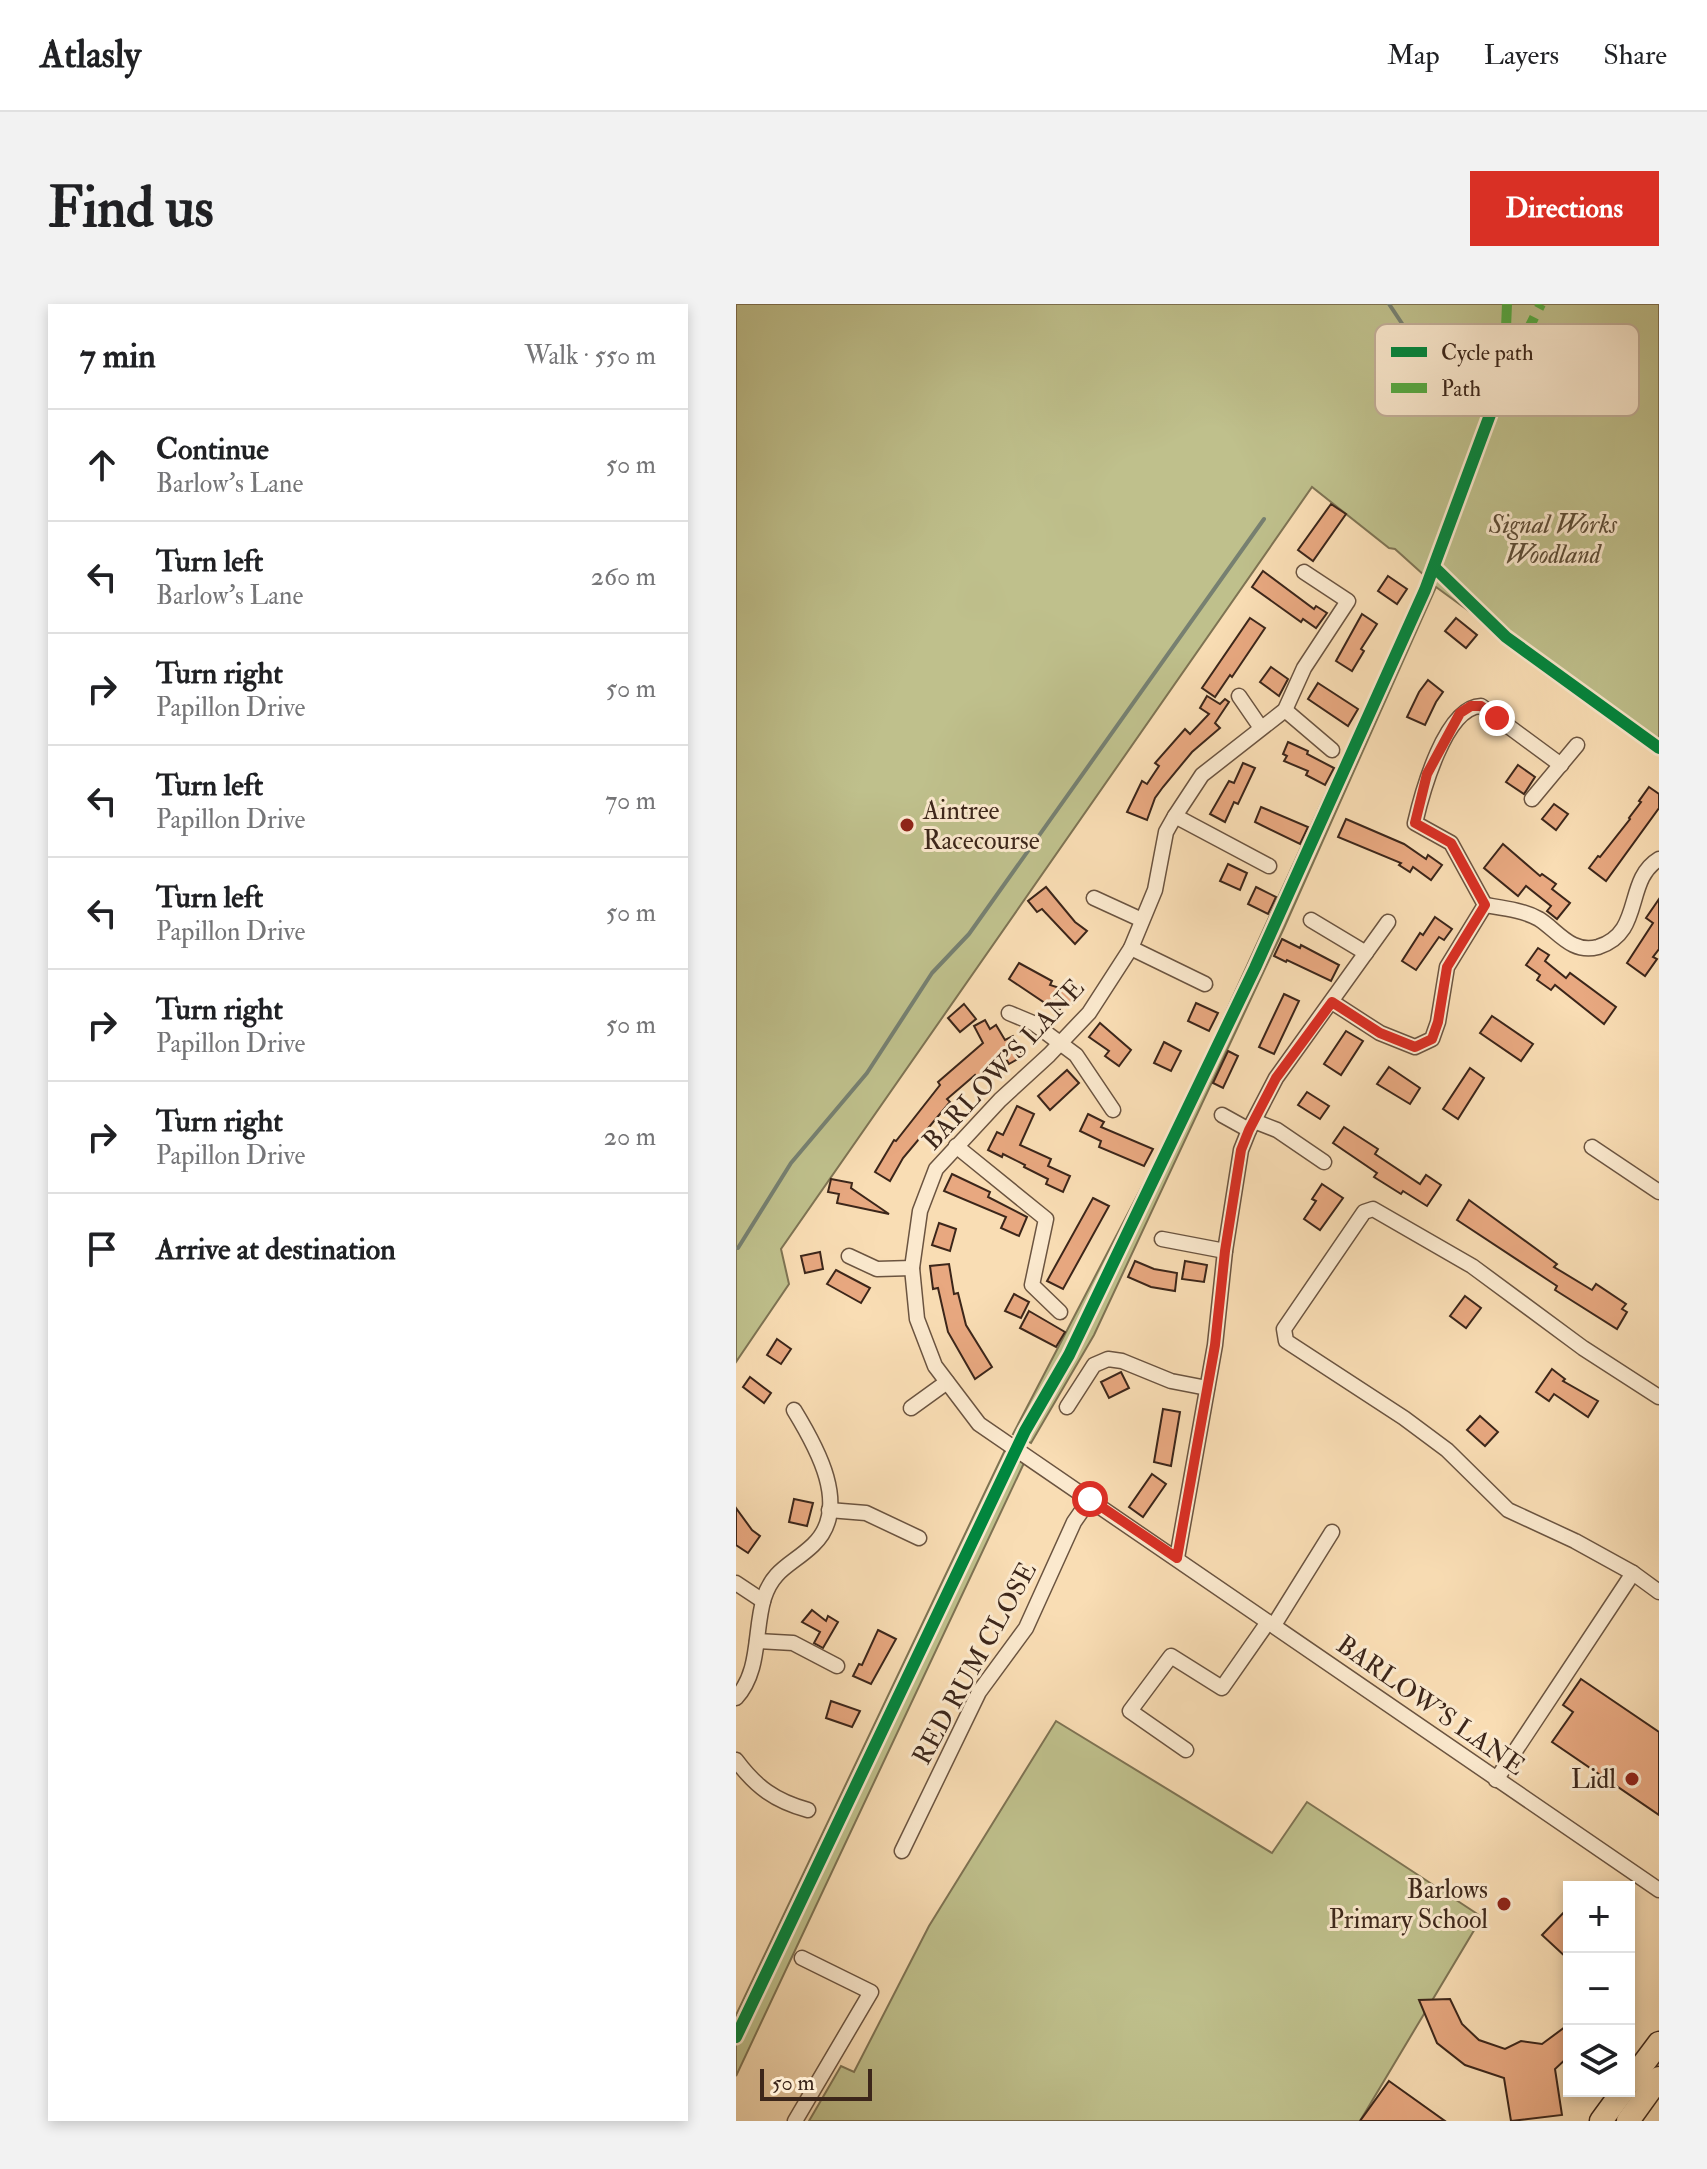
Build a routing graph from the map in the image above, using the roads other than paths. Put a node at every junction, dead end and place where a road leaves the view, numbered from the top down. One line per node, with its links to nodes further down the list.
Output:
1 (1304, 572): 3 (street, BARLOW'S LANE)
2 (1239, 696): 4 (street)
3 (1285, 710): 4 (street, BARLOW'S LANE); 6 (street)
4 (1261, 728): 9 (street, BARLOW'S LANE)
5 (1577, 745): 7 (street)
6 (1332, 750)
7 (1561, 765): 8 (street); 13 (street)
8 (1532, 799)
9 (1175, 816): 11 (street); 14 (street, BARLOW'S LANE)
10 (1659, 859): 13 (street)
11 (1269, 866)
12 (1094, 898): 14 (street)
13 (1485, 905): 20 (street)
14 (1142, 920): 17 (street, BARLOW'S LANE)
15 (1311, 920): 18 (street)
16 (1388, 922): 18 (street)
17 (1131, 948): 19 (street); 22 (street, BARLOW'S LANE)
18 (1366, 953): 20 (street)
19 (1205, 984)
20 (1332, 1002): 25 (street)
21 (1009, 1013): 22 (street)
22 (1060, 1044): 23 (street); 26 (street, BARLOW'S LANE)
23 (1113, 1110)
24 (1222, 1115): 25 (street)
25 (1251, 1125): 28 (street); 31 (street)
26 (956, 1146): 33 (street, BARLOW'S LANE); 34 (street)
27 (1592, 1147): 29 (street)
28 (1324, 1162)
29 (1659, 1192)
30 (1162, 1239): 31 (street)
31 (1225, 1251): 36 (street)
32 (849, 1256): 33 (street)
33 (912, 1268): 35 (street, BARLOW'S LANE)
34 (1060, 1312)
35 (947, 1382): 39 (street); 41 (street, BARLOW'S LANE)
36 (1207, 1388): 38 (street); 45 (street)
37 (1659, 1397): 46 (street)
38 (1067, 1407)
39 (911, 1408)
40 (794, 1410): 42 (street)
41 (1090, 1499): 45 (street, BARLOW'S LANE); 58 (street, RED RUM CLOSE)
42 (829, 1510): 44 (street); 49 (street)
43 (1332, 1532): 50 (street)
44 (919, 1538)
45 (1177, 1558): 50 (street, BARLOW'S LANE)
46 (1633, 1573): 48 (street); 56 (street)
47 (736, 1583): 49 (street)
48 (1659, 1592)
49 (763, 1601): 51 (street)
50 (1271, 1624): 54 (street); 56 (street, BARLOW'S LANE)
51 (757, 1641): 52 (street); 53 (street)
52 (837, 1666)
53 (736, 1698)
54 (1186, 1750)
55 (736, 1760): 57 (street)
56 (1496, 1780): 59 (street, BARLOW'S LANE)
57 (808, 1810)
58 (902, 1851)
59 (1659, 1890)
60 (802, 1958): 65 (street)
61 (1659, 2043): 62 (main road)
62 (1635, 2075)
63 (1659, 2078): 67 (main road)
64 (1619, 2097): 66 (main road)
65 (795, 2121)
66 (1601, 2121)
67 (1628, 2121)

